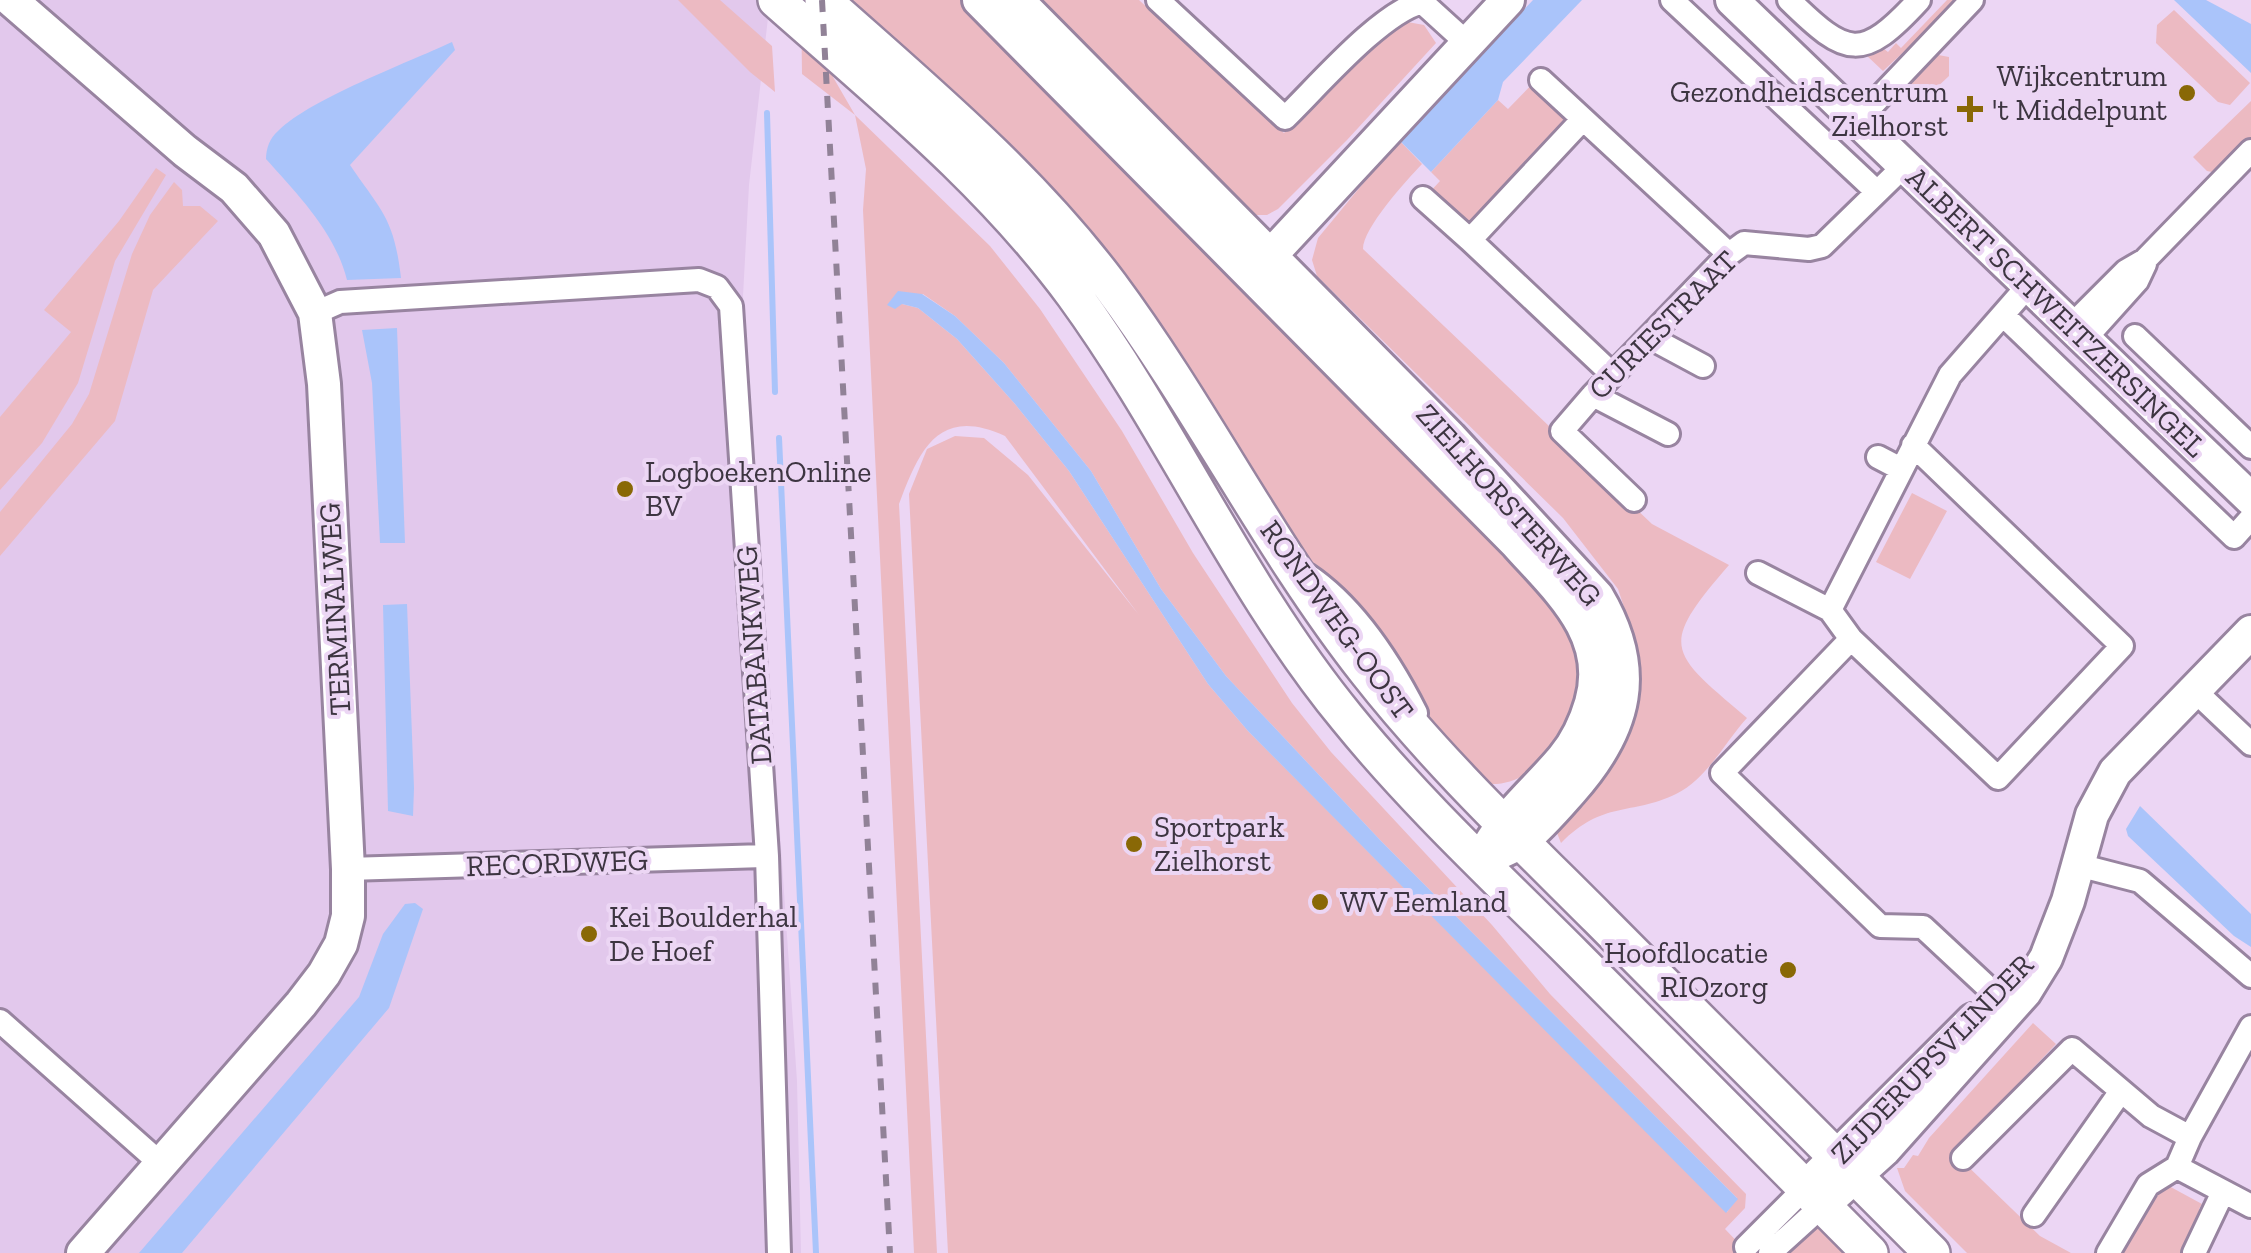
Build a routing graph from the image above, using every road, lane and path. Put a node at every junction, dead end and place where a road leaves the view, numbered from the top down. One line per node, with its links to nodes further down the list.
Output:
1 (11, 0): 25 (street, TERMINALWEG)
2 (776, 0): 49 (main road, RONDWEG-OOST)
3 (823, 0): 47 (main road, RONDWEG-OOST)
4 (978, 0): 23 (street, ZIELHORSTERWEG)
5 (1017, 0): 23 (street, ZIELHORSTERWEG)
6 (1158, 0): 13 (street)
7 (1508, 0): 13 (street)
8 (1672, 0): 19 (street, ALBERT SCHWEITZERSINGEL)
9 (1732, 0): 16 (street, ALBERT SCHWEITZERSINGEL)
10 (1789, 0): 11 (street)
11 (1919, 0)
12 (1972, 0): 16 (street)
13 (1468, 43): 23 (street)
14 (1540, 80): 15 (street)
15 (1583, 119): 21 (street); 22 (street)
16 (1858, 120): 18 (street, ALBERT SCHWEITZERSINGEL)
17 (2251, 150): 27 (street)
18 (1904, 166): 19 (street, CURIESTRAAT); 24 (street, ALBERT SCHWEITZERSINGEL)
19 (1876, 192): 22 (street, CURIESTRAAT)
20 (1423, 198): 21 (street)
21 (1470, 240): 31 (street)
22 (1729, 254): 29 (street, CURIESTRAAT)
23 (1261, 266): 47 (street, ZIELHORSTERWEG)
24 (2028, 286): 26 (street); 27 (street, ALBERT SCHWEITZERSINGEL)
25 (315, 313): 48 (street, DATABANKWEG); 51 (street, TERMINALWEG)
26 (2003, 315): 34 (street); 40 (street, ALBERT SCHWEITZERSINGEL)
27 (2077, 333): 38 (street, ALBERT SCHWEITZERSINGEL)
28 (2134, 336): 35 (street, ALBERT SCHWEITZERSINGEL)
29 (1650, 337): 30 (street); 31 (street, CURIESTRAAT)
30 (1703, 366)
31 (1612, 374): 32 (street, CURIESTRAAT)
32 (1592, 395): 33 (street); 39 (street, CURIESTRAAT)
33 (1668, 434)
34 (1913, 445): 37 (street); 44 (street)
35 (2251, 446)
36 (1878, 457): 37 (street)
37 (1901, 468): 42 (street)
38 (2251, 499)
39 (1634, 500)
40 (2251, 518)
41 (1758, 572): 42 (street)
42 (1830, 610): 44 (street)
43 (2251, 632): 45 (street, ZIJDERUPSVLINDER)
44 (1851, 639): 53 (street)
45 (2194, 690): 46 (street); 50 (street, ZIJDERUPSVLINDER)
46 (2251, 744)
47 (1511, 832): 49 (street, ZIELHORSTERWEG); 61 (main road, RONDWEG-OOST)
48 (767, 856): 51 (street, RECORDWEG); 68 (street, DATABANKWEG)
49 (1480, 861): 63 (main road, RONDWEG-OOST)
50 (2078, 865): 52 (street); 53 (street, ZIJDERUPSVLINDER)
51 (348, 869): 59 (street, TERMINALWEG)
52 (2251, 976)
53 (2004, 1002): 61 (street, ZIJDERUPSVLINDER)
54 (0, 1021): 59 (street)
55 (2251, 1028): 57 (street)
56 (2121, 1091): 57 (street); 58 (street); 65 (street)
57 (2190, 1137): 60 (street)
58 (1963, 1158)
59 (160, 1162): 67 (street, TERMINALWEG)
60 (2177, 1166): 62 (street); 72 (street)
61 (1847, 1167): 63 (street, ZIJDERUPSVLINDER); 71 (main road, RONDWEG-OOST)
62 (2223, 1192): 64 (street); 73 (street)
63 (1814, 1196): 66 (street); 69 (street); 70 (main road, RONDWEG-OOST)
64 (2251, 1206)
65 (2034, 1215)
66 (1746, 1246)
67 (83, 1253)
68 (779, 1253)
69 (1770, 1253)
70 (1870, 1253)
71 (1932, 1253)
72 (2108, 1253)
73 (2194, 1253)

